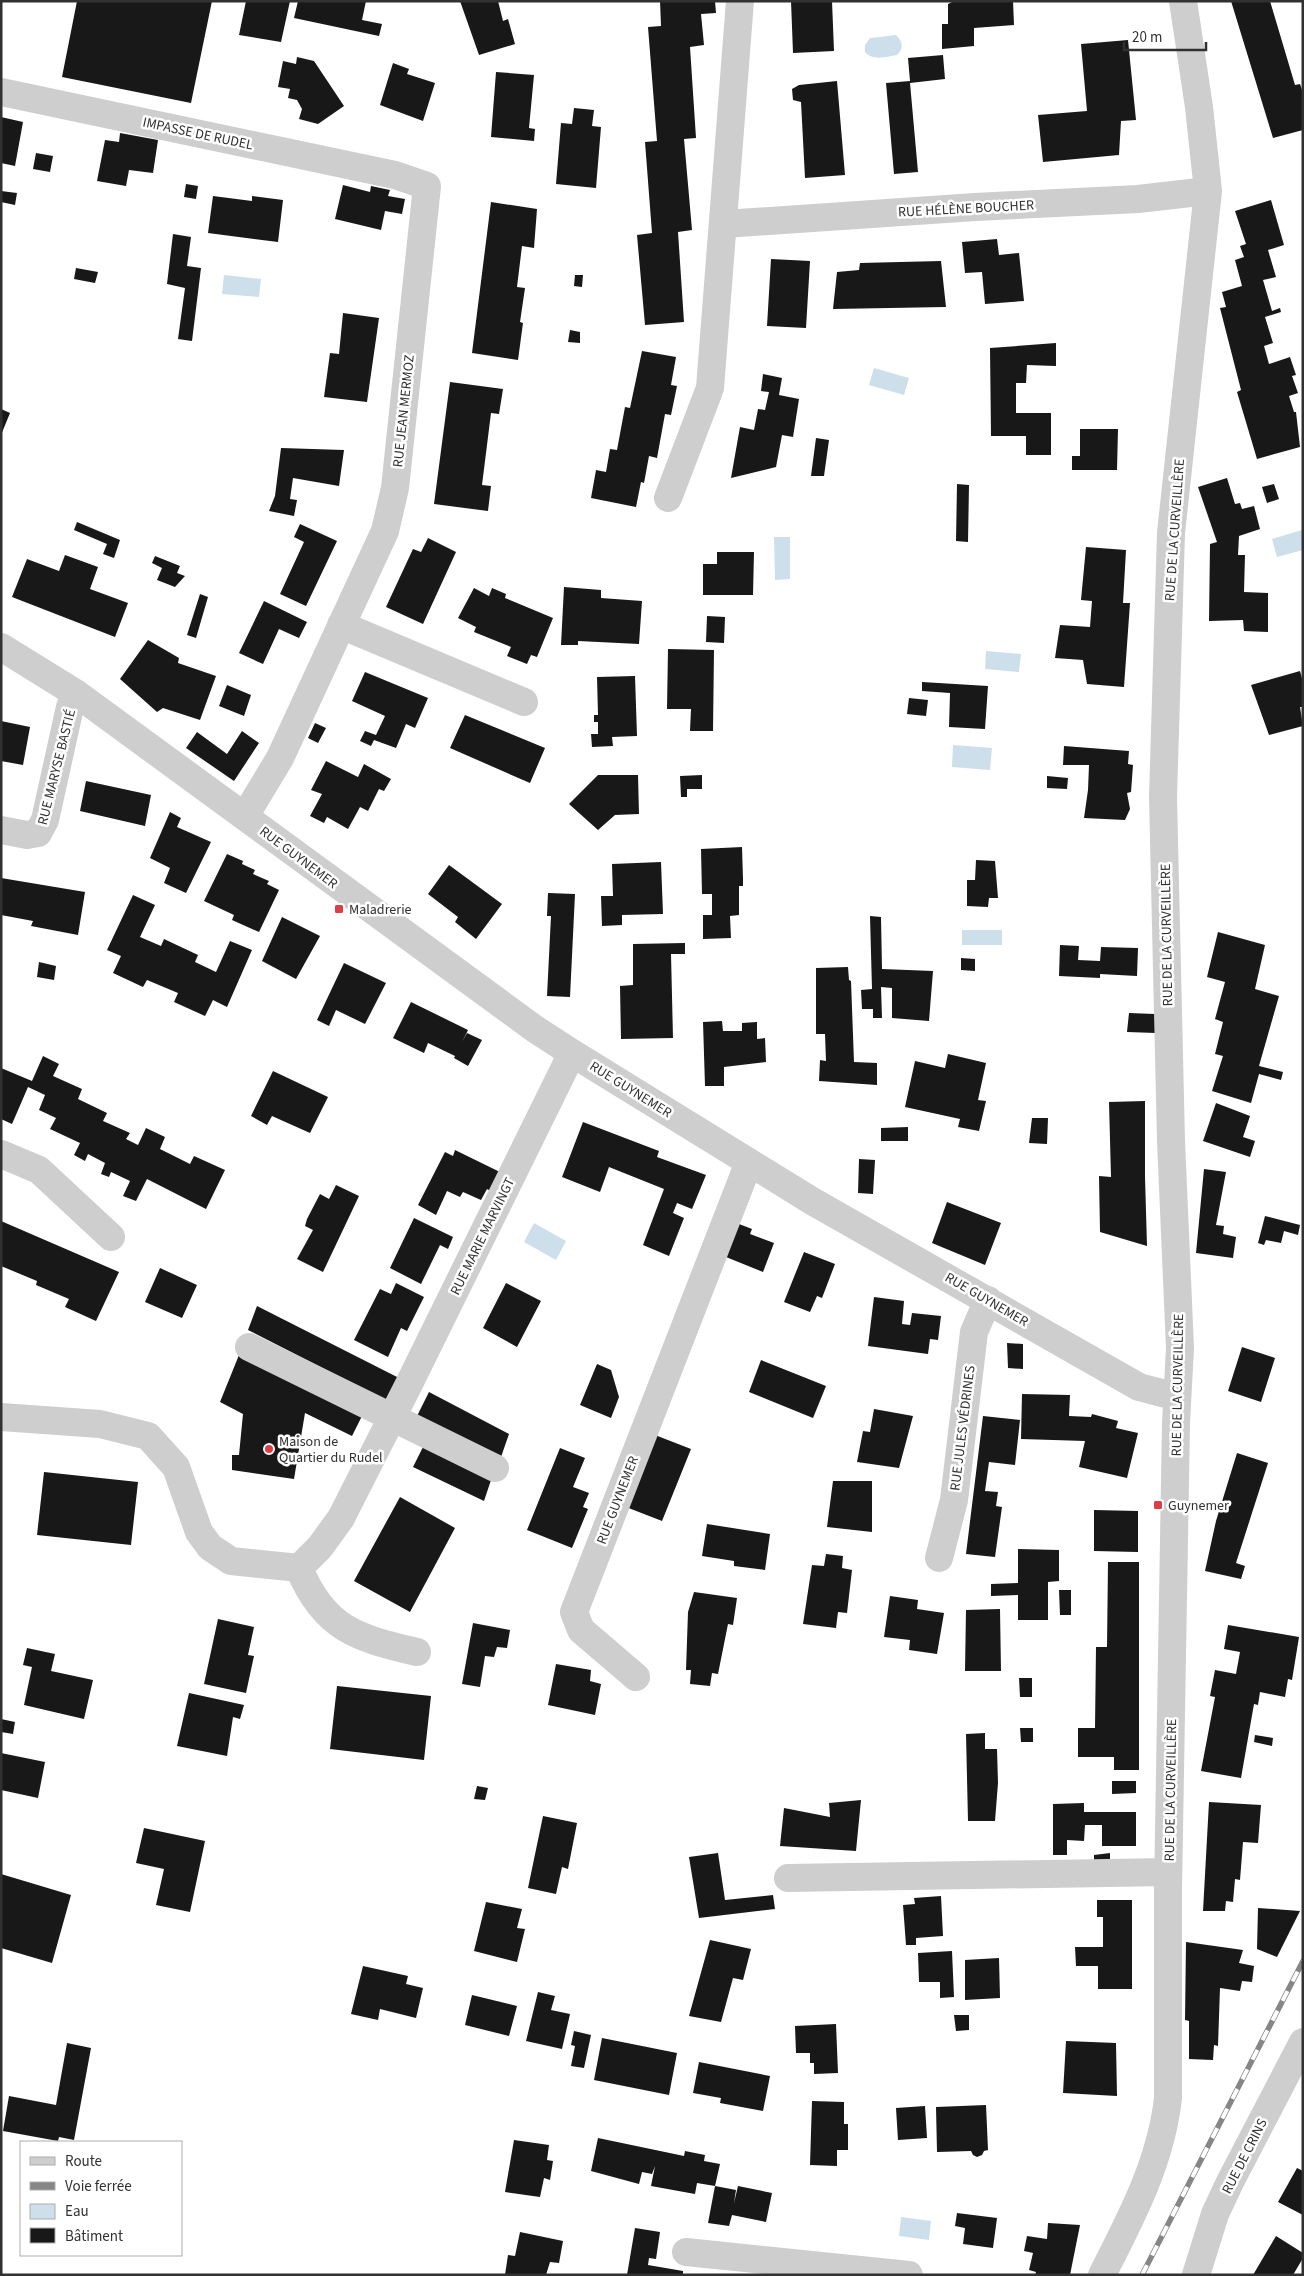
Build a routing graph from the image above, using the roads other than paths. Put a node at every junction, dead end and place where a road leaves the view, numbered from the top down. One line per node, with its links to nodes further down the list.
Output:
1 (740, 1): 6 (street)
2 (1183, 1): 5 (street, RUE DE LA CURVEILLÈRE)
3 (1, 92): 4 (street, IMPASSE DE RUDEL)
4 (427, 186): 8 (street, RUE JEAN MERMOZ)
5 (1208, 190): 6 (street, RUE HÉLÈNE BOUCHER); 20 (street, RUE DE LA CURVEILLÈRE)
6 (724, 224): 7 (street)
7 (668, 498)
8 (341, 625): 11 (street); 12 (street, RUE JEAN MERMOZ)
9 (1, 647): 10 (street, RUE GUYNEMER)
10 (77, 694): 12 (street, RUE GUYNEMER); 13 (street, RUE MARYSE BASTIÉ)
11 (524, 702)
12 (245, 816): 14 (street, RUE GUYNEMER)
13 (1, 830)
14 (572, 1053): 16 (street, RUE GUYNEMER); 22 (street, RUE MARIE MARVINGT)
15 (1, 1154): 17 (street)
16 (749, 1162): 18 (street, RUE GUYNEMER); 27 (street, RUE GUYNEMER)
17 (111, 1237)
18 (988, 1300): 20 (street, RUE GUYNEMER); 24 (street, RUE JULES VÉDRINES)
19 (249, 1347): 22 (street)
20 (1177, 1397): 28 (street, RUE DE LA CURVEILLÈRE)
21 (1, 1418): 25 (street)
22 (391, 1418): 23 (street); 25 (street, RUE MARIE MARVINGT)
23 (495, 1468)
24 (939, 1558)
25 (299, 1568): 26 (street)
26 (417, 1652)
27 (636, 1677)
28 (1168, 1872): 29 (street, RUE DE LA CURVEILLÈRE); 33 (street, RUE DE LA CURVEILLÈRE)
29 (788, 1878)
30 (1303, 2042): 34 (street, RUE DE CRINS)
31 (686, 2252): 32 (street)
32 (909, 2275)
33 (1102, 2275)
34 (1196, 2275)

